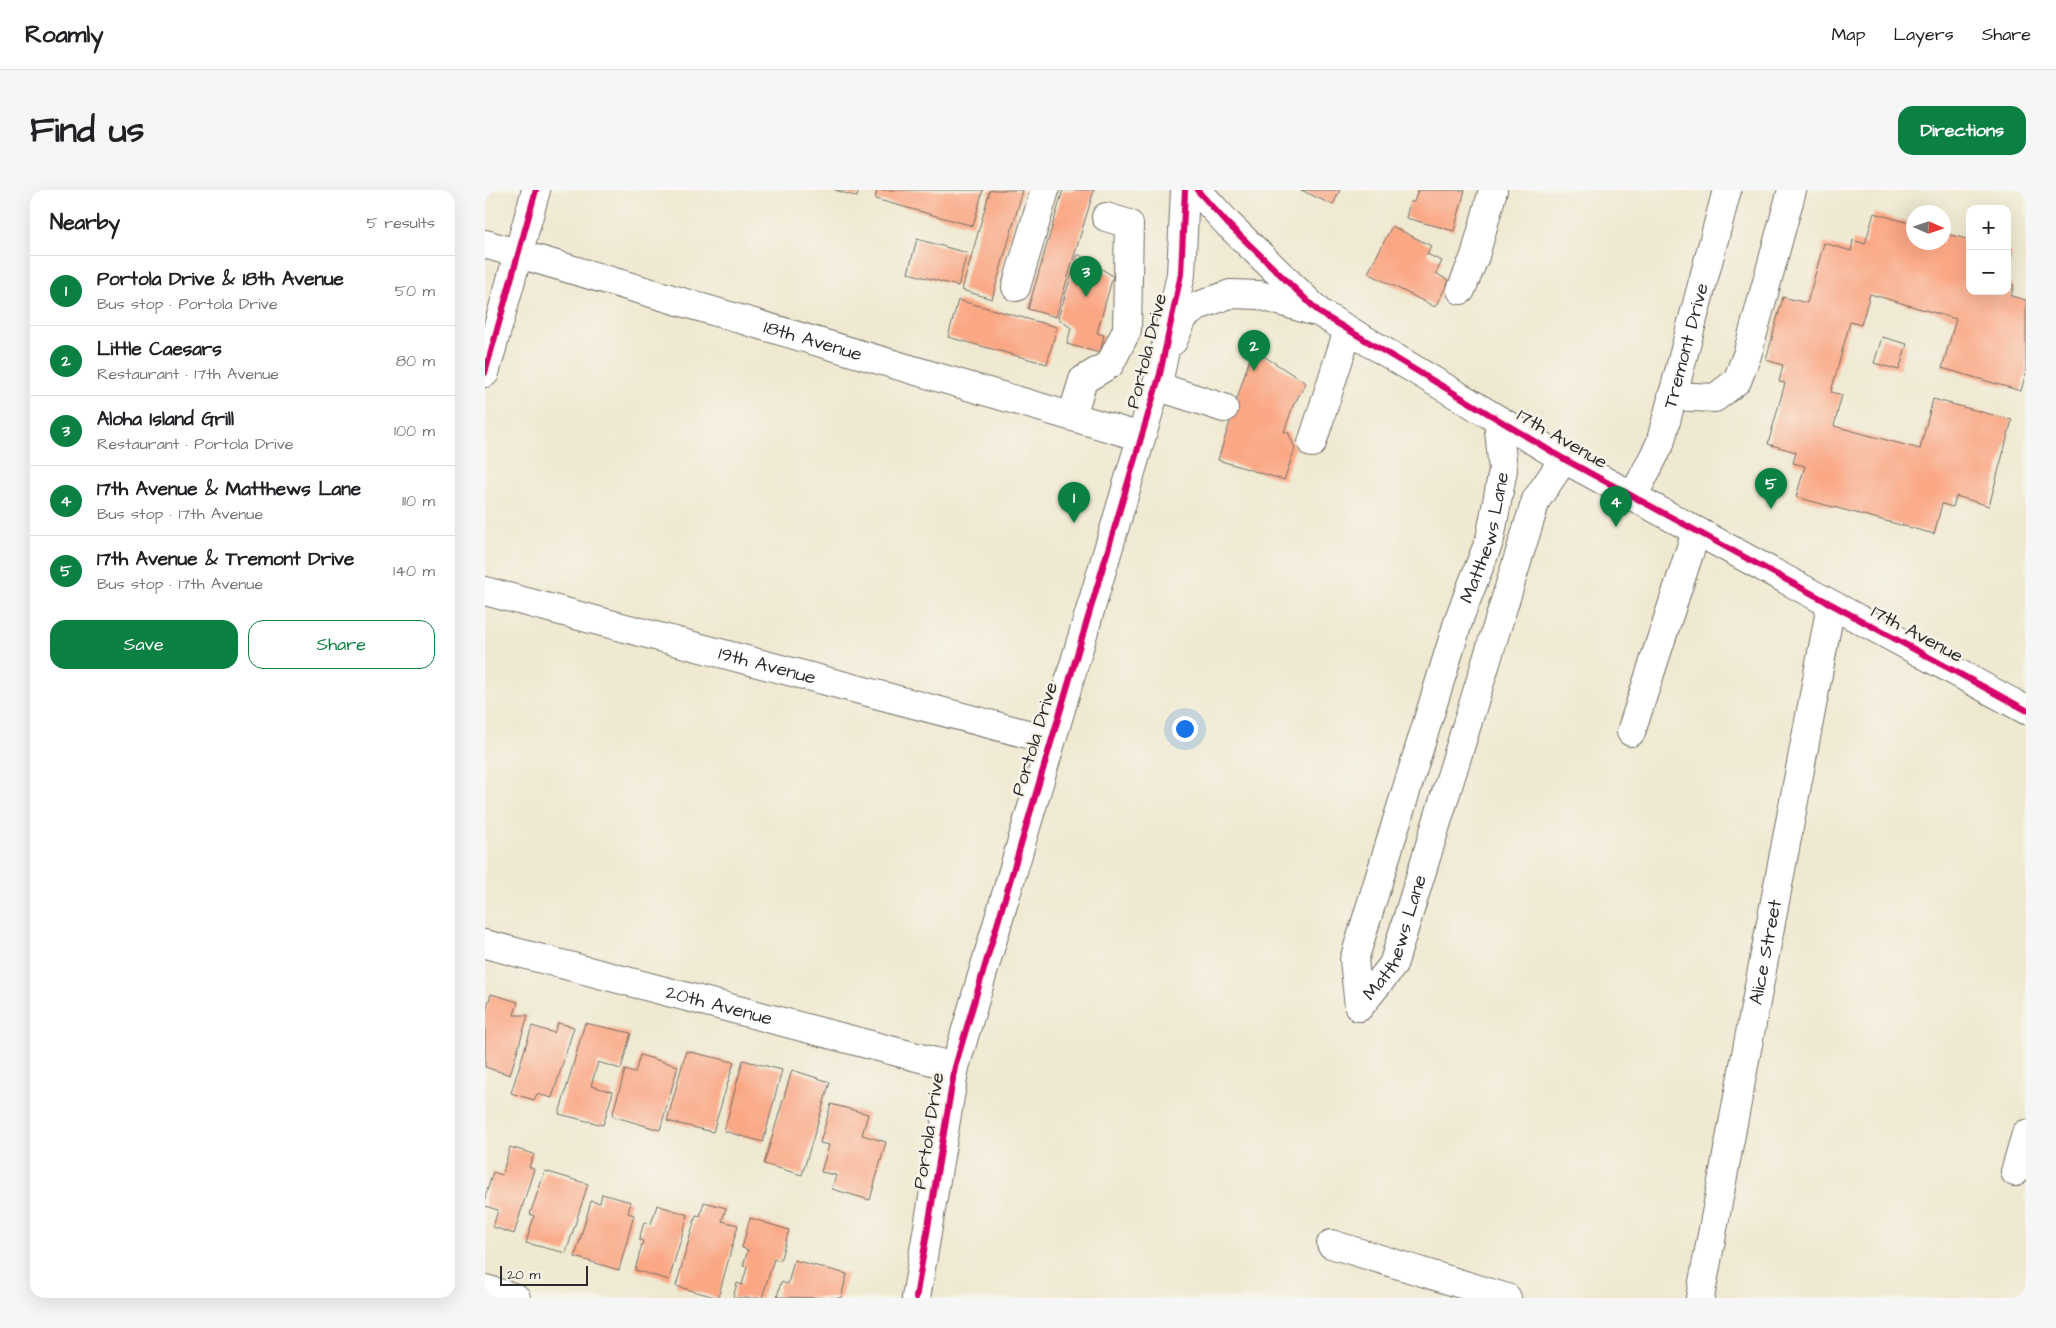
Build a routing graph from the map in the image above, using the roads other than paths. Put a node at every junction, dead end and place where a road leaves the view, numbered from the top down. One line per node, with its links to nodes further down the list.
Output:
1 (537, 190): 10 (street)
2 (1045, 190): 11 (street)
3 (1185, 190): 16 (street, Portola Drive)
4 (1197, 190): 13 (street, 17th Avenue)
5 (1493, 190): 12 (street)
6 (1727, 190): 17 (street, Tremont Drive)
7 (1793, 190): 17 (street)
8 (1106, 217): 19 (street)
9 (485, 244): 10 (street, 18th Avenue)
10 (518, 253): 15 (street); 19 (street, 18th Avenue)
11 (1016, 287)
12 (1461, 290)
13 (1320, 313): 14 (street, 17th Avenue); 16 (street)
14 (1348, 330): 20 (street, 17th Avenue); 22 (street)
15 (485, 373)
16 (1158, 380): 18 (street); 21 (street, Portola Drive)
17 (1672, 396): 24 (street, Tremont Drive)
18 (1224, 408)
19 (1072, 416): 21 (street, 18th Avenue)
20 (1498, 420): 23 (street, 17th Avenue); 23 (street, Matthews Lane)
21 (1141, 437): 30 (street, Portola Drive)
22 (1312, 443)
23 (1564, 459): 24 (street, 17th Avenue)
24 (1633, 497): 25 (street, 17th Avenue)
25 (1696, 532): 27 (street, 17th Avenue); 29 (street)
26 (485, 591): 30 (street, 19th Avenue)
27 (1831, 605): 28 (street, 17th Avenue); 40 (street, Alice Street)
28 (2026, 710)
29 (1631, 732)
30 (1050, 740): 32 (street, Portola Drive)
31 (485, 944): 32 (street, 20th Avenue)
32 (955, 1067): 38 (street, Portola Drive)
33 (2026, 1134): 34 (street)
34 (2015, 1172)
35 (1331, 1244): 39 (street)
36 (485, 1289): 37 (street)
37 (516, 1298)
38 (916, 1298)
39 (1507, 1298)
40 (1700, 1298)

